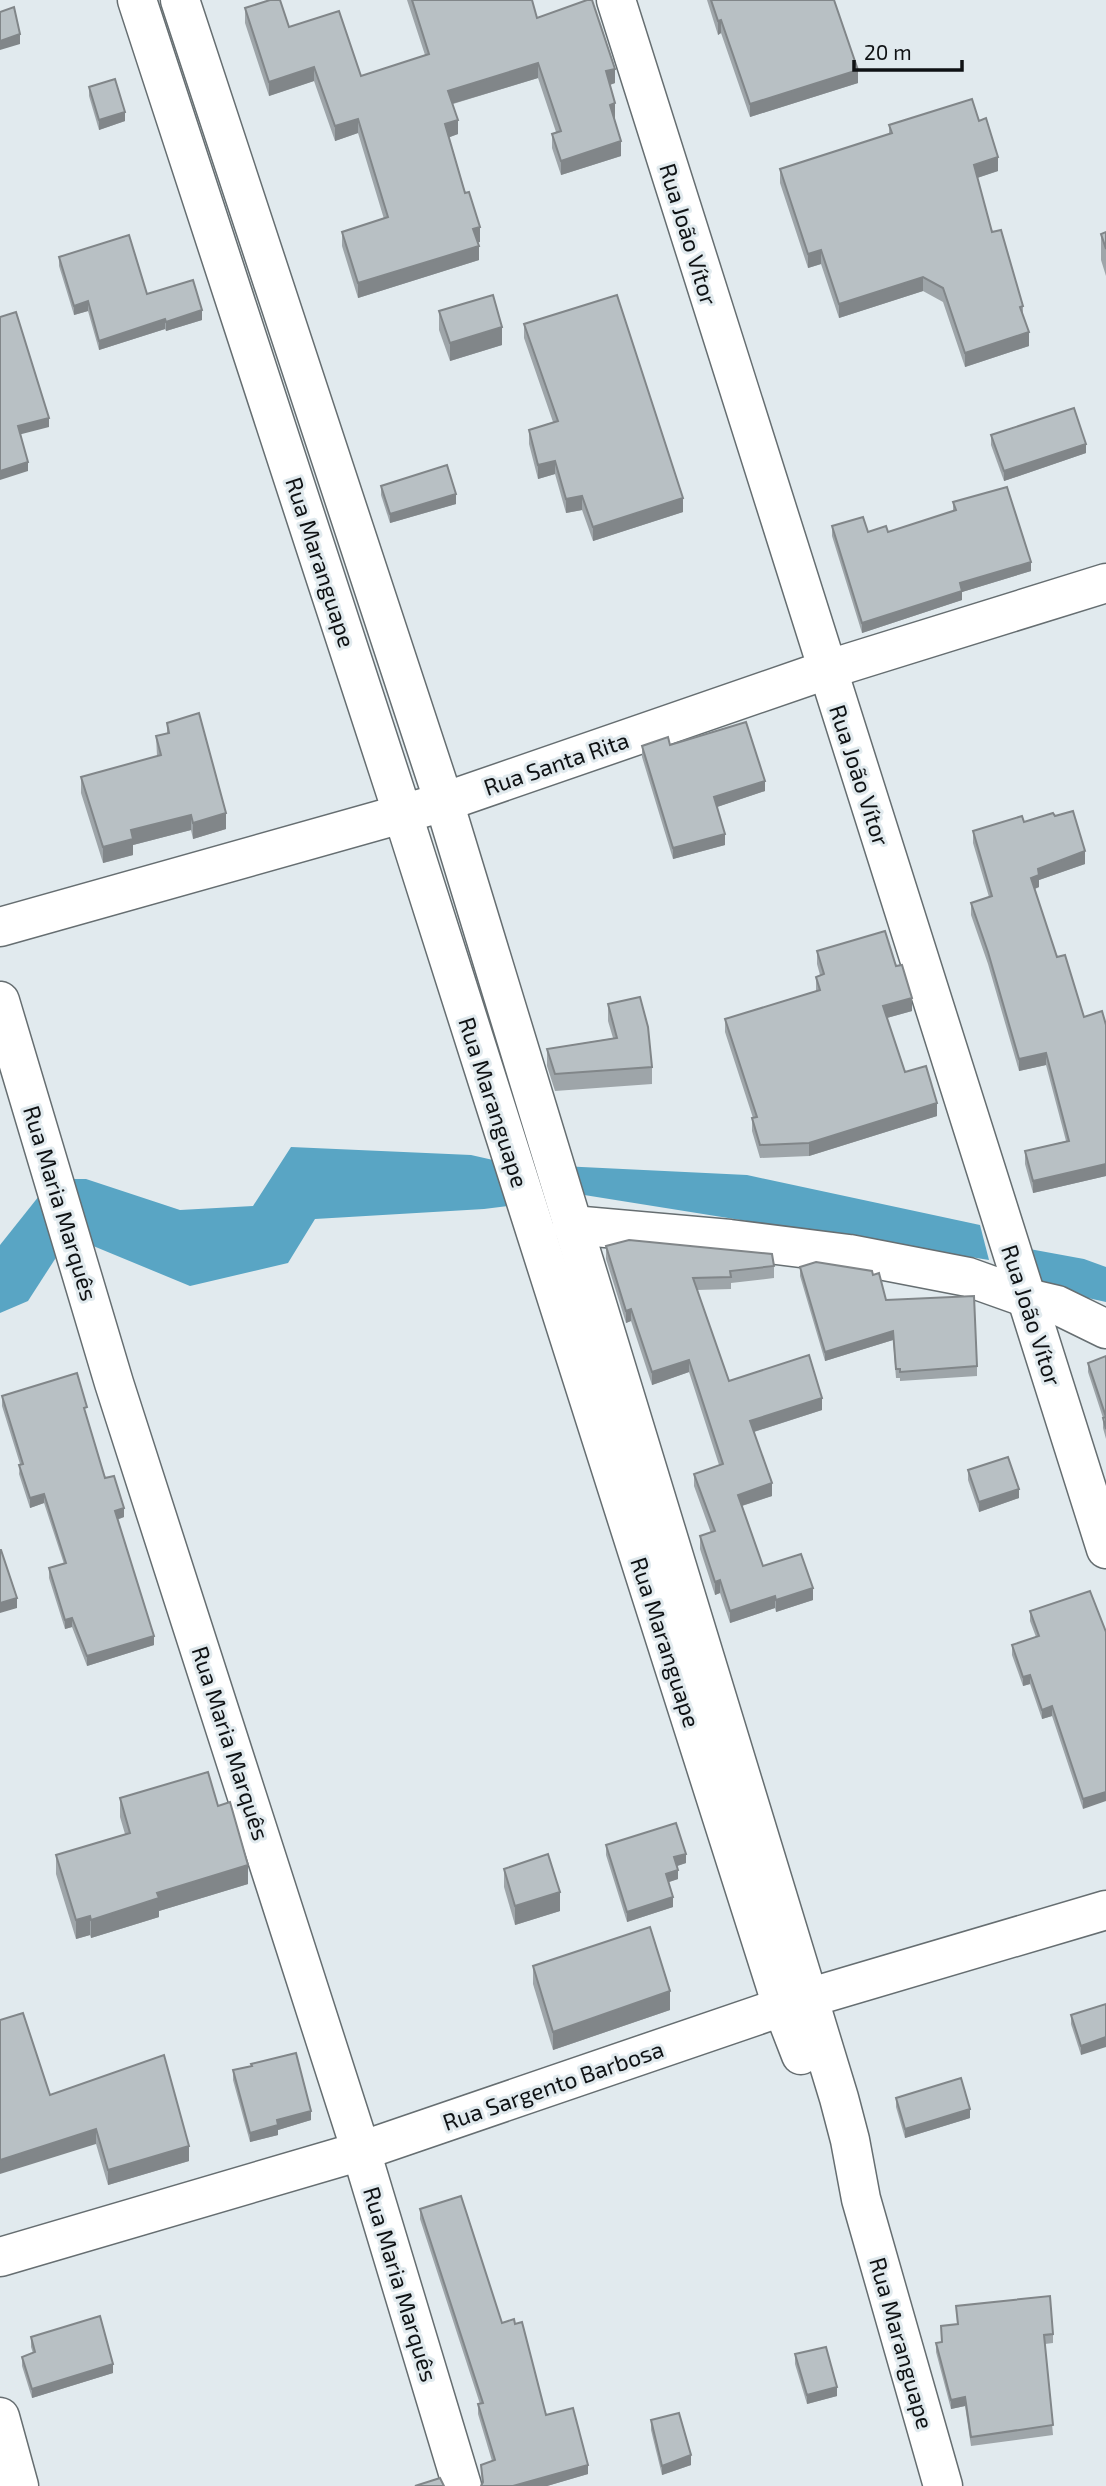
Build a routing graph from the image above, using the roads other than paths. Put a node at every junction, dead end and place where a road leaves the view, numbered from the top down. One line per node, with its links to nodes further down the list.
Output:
1 (137, 0): 7 (street, Rua Maranguape)
2 (180, 0): 6 (street, Rua Maranguape)
3 (616, 0): 5 (street, Rua João Vítor)
4 (1106, 583): 5 (street, Rua Santa Rita)
5 (826, 670): 6 (street, Rua Santa Rita); 11 (street, Rua João Vítor)
6 (444, 802): 7 (street, Rua Santa Rita); 10 (street, Rua Maranguape)
7 (402, 812): 8 (street, Rua Santa Rita); 15 (street, Rua Maranguape)
8 (0, 927)
9 (0, 1001): 16 (street, Rua Maria Marquês)
10 (572, 1225): 11 (street); 15 (street, Rua Maranguape)
11 (1027, 1298): 12 (street); 13 (street, Rua João Vítor)
12 (1106, 1329)
13 (1106, 1549)
14 (1106, 1910): 15 (street, Rua Sargento Barbosa)
15 (795, 2002): 16 (street, Rua Sargento Barbosa); 21 (street, Rua Maranguape)
16 (361, 2151): 17 (street, Rua Sargento Barbosa); 20 (street, Rua Maria Marquês)
17 (0, 2257)
18 (0, 2417): 19 (street)
19 (19, 2486)
20 (463, 2486)
21 (943, 2486)

